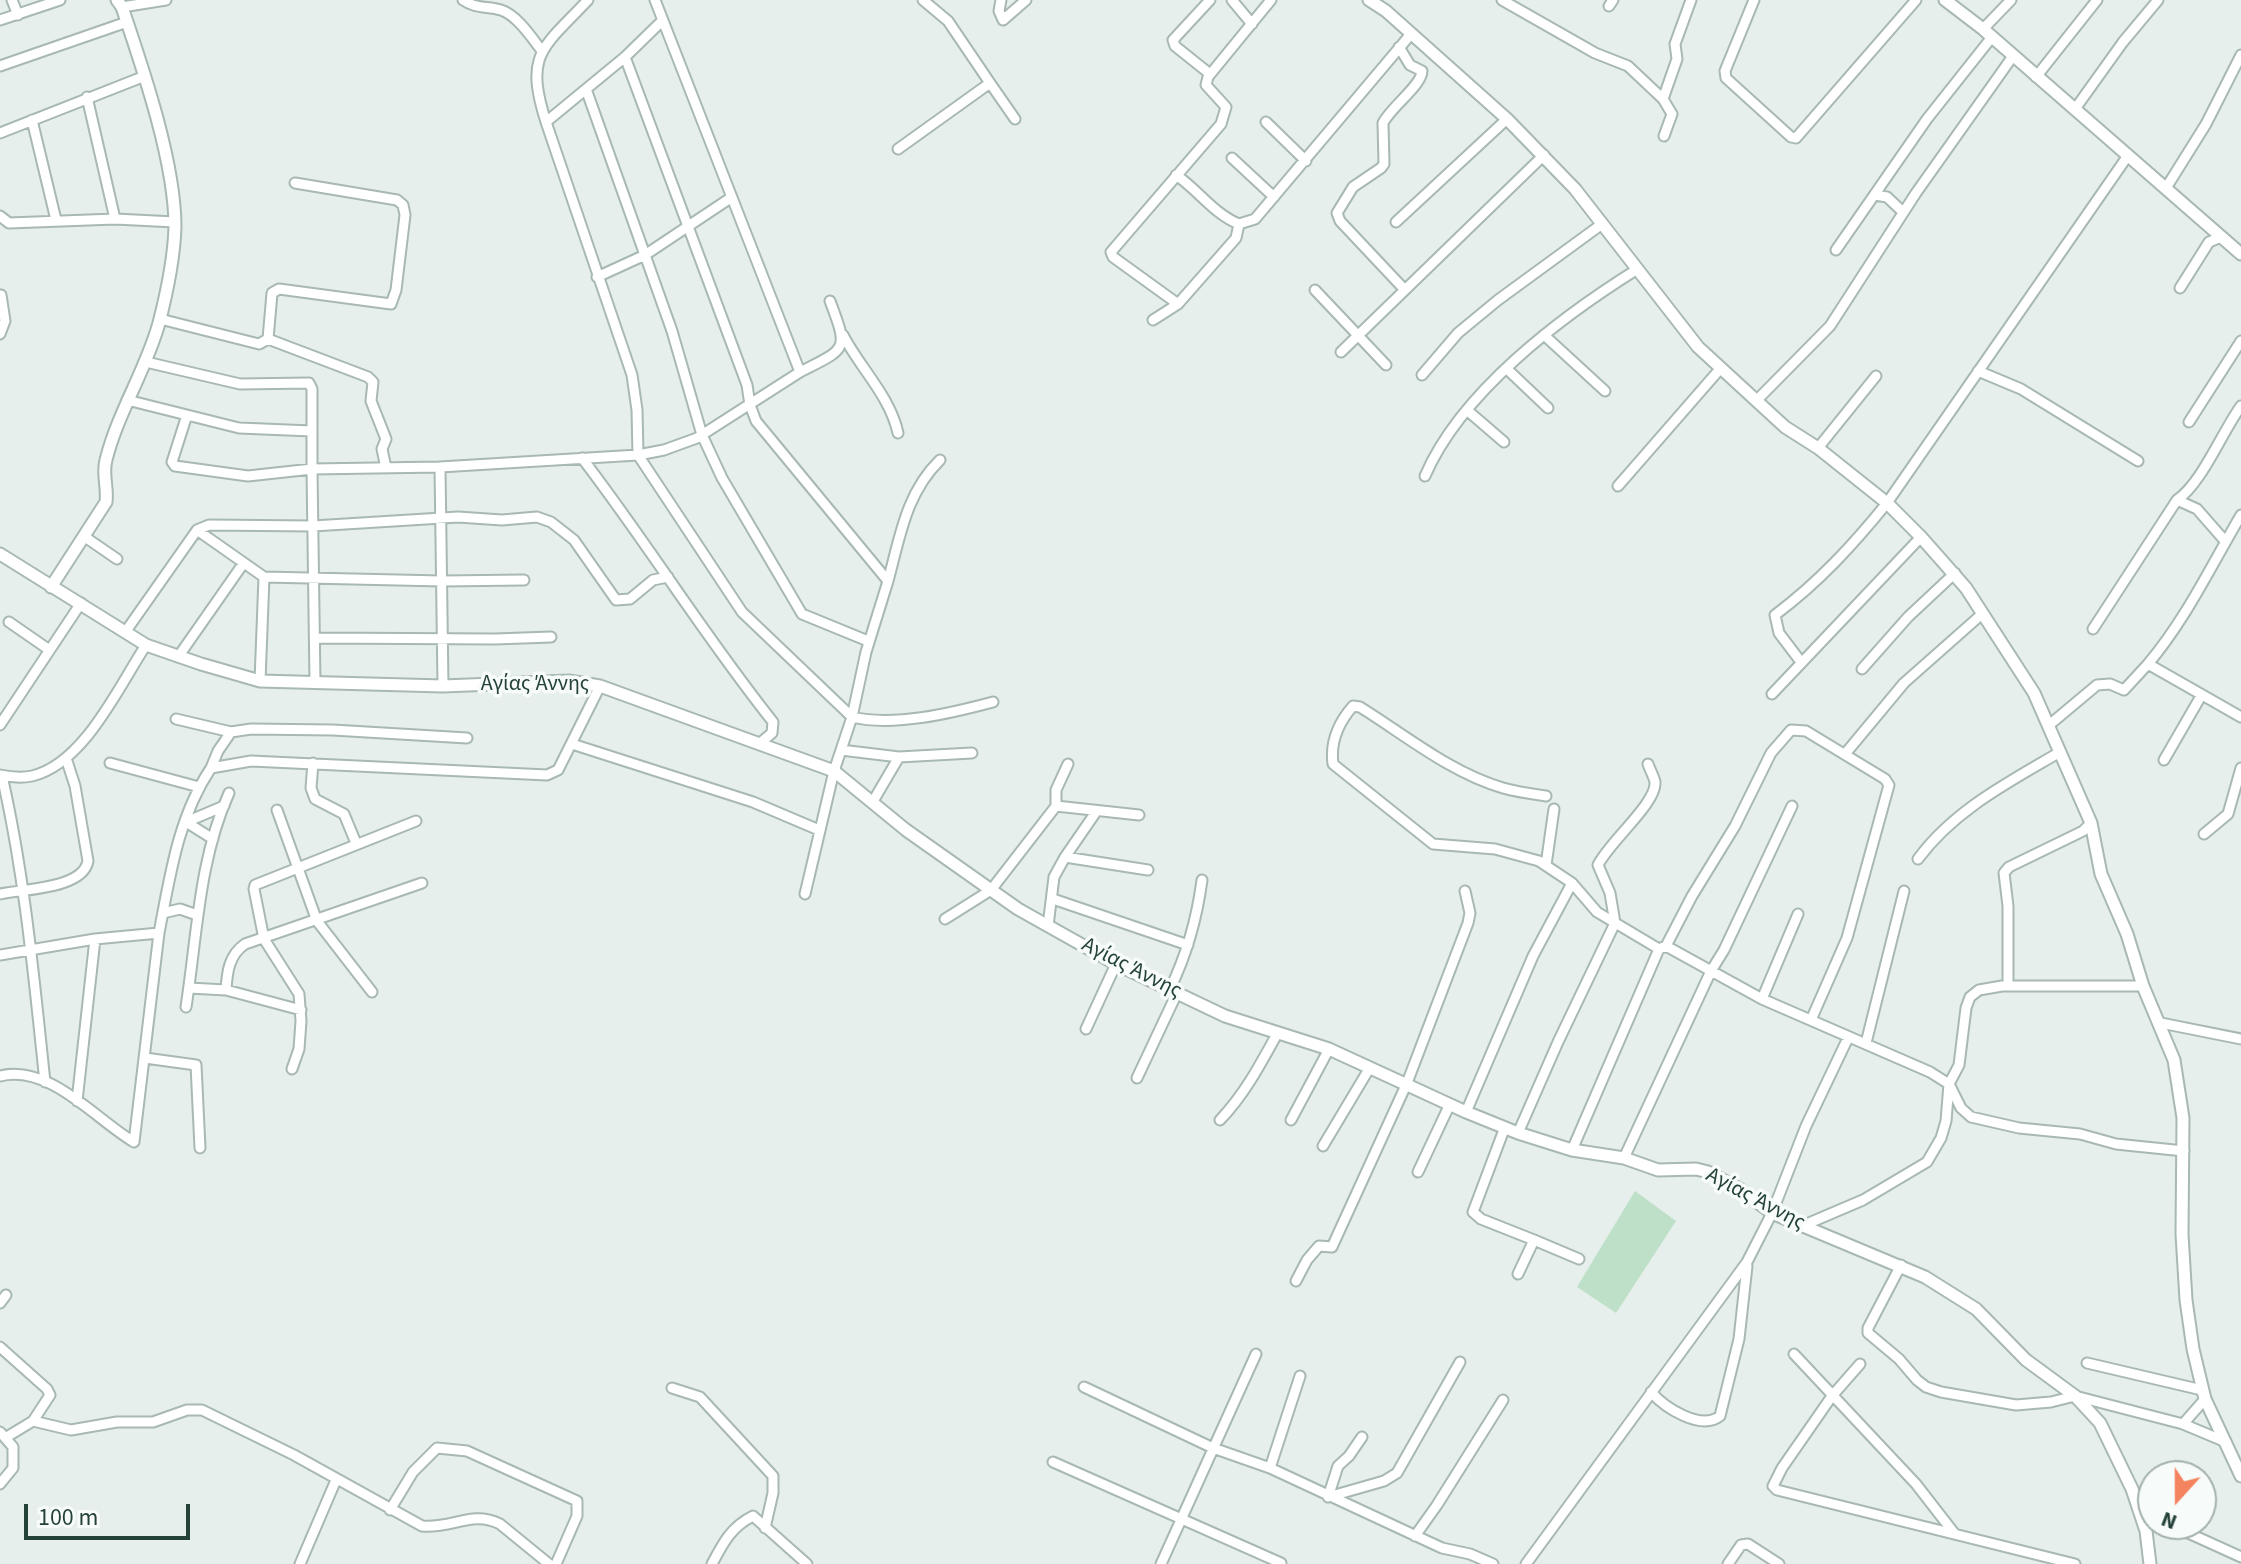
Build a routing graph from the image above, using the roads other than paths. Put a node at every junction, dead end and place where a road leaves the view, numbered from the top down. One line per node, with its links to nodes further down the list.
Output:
1 (12, 0): 23 (street)
2 (60, 0): 23 (street)
3 (166, 0): 22 (street)
4 (463, 0): 31 (street)
5 (588, 0): 31 (street)
6 (655, 0): 25 (street)
7 (923, 0): 39 (street)
8 (1001, 0): 9 (street)
9 (1026, 0)
10 (1210, 0): 36 (street)
11 (1232, 0): 27 (street)
12 (1271, 0): 27 (street)
13 (1369, 0): 29 (street)
14 (1502, 0): 42 (street)
15 (1691, 0): 42 (street)
16 (1754, 0): 17 (street)
17 (1916, 0)
18 (1945, 0): 28 (street)
19 (2011, 0): 28 (street)
20 (2097, 0): 38 (street)
21 (2158, 0): 43 (street)
22 (119, 4): 26 (street)
23 (18, 15): 24 (street)
24 (0, 20)
25 (662, 21): 34 (street); 60 (street)
26 (127, 22): 35 (street); 37 (street)
27 (1252, 24): 36 (street)
28 (1987, 33): 33 (street); 59 (street)
29 (1411, 34): 30 (street); 45 (street)
30 (1399, 47): 55 (street); 78 (street)
31 (542, 51): 47 (street)
32 (2241, 55): 58 (street)
33 (2013, 56): 38 (street); 62 (street)
34 (625, 57): 40 (street); 70 (street)
35 (0, 66)
36 (1210, 74): 56 (street)
37 (145, 76): 41 (street); 66 (street)
38 (2036, 77): 43 (street)
39 (990, 83): 44 (street); 51 (street)
40 (586, 89): 47 (street); 74 (street)
41 (87, 97): 46 (street); 64 (street)
42 (1663, 99): 50 (street)
43 (2075, 109): 53 (street)
44 (1015, 119)
45 (1507, 119): 52 (street); 67 (street)
46 (32, 120): 49 (street); 65 (street)
47 (546, 122): 76 (street)
48 (1266, 122): 55 (street)
49 (0, 133)
50 (1664, 136)
51 (898, 149)
52 (1544, 155): 69 (street); 78 (street)
53 (2127, 157): 58 (street); 96 (street)
54 (1232, 158): 61 (street)
55 (1306, 161): 61 (street)
56 (1176, 175): 68 (street); 82 (street)
57 (295, 183): 89 (street)
58 (2166, 188): 71 (street)
59 (1875, 195): 62 (street); 72 (street)
60 (732, 197): 70 (street); 97 (street)
61 (1274, 197): 68 (street)
62 (1903, 212): 102 (street)
63 (0, 216): 65 (street)
64 (115, 219): 65 (street); 66 (street)
65 (56, 220)
66 (175, 222): 83 (street)
67 (1396, 222)
68 (1239, 224): 82 (street)
69 (1602, 224): 75 (street); 98 (street)
70 (686, 226): 74 (street); 103 (street)
71 (2221, 237): 73 (street); 77 (street)
72 (1836, 250)
73 (2241, 254)
74 (645, 255): 76 (street); 111 (street)
75 (1636, 270): 88 (street); 95 (street)
76 (597, 277): 114 (street)
77 (2180, 288)
78 (1404, 289): 87 (street)
79 (1315, 290): 87 (street)
80 (1, 295): 85 (street)
81 (830, 301): 86 (street)
82 (1178, 304): 84 (street)
83 (160, 319): 89 (street); 92 (street)
84 (1153, 320)
85 (0, 334)
86 (843, 335): 97 (street); 110 (street)
87 (1359, 335): 91 (street); 93 (street)
88 (1544, 335): 94 (street); 100 (street)
89 (268, 339): 119 (street)
90 (2241, 341): 108 (street)
91 (1341, 352)
92 (146, 362): 101 (street); 109 (street)
93 (1386, 365)
94 (1507, 369): 105 (street); 106 (street)
95 (1720, 369): 102 (street); 122 (street)
96 (1978, 371): 117 (street); 124 (street)
97 (800, 372): 103 (street)
98 (1422, 375)
99 (1876, 376): 113 (street)
100 (1605, 391)
101 (127, 400): 107 (street); 129 (street)
102 (1756, 401): 113 (street)
103 (750, 405): 111 (street); 141 (street)
104 (2241, 406): 123 (street)
105 (1548, 408)
106 (1468, 411): 112 (street); 121 (street)
107 (187, 415): 109 (street); 120 (street)
108 (2189, 422)
109 (312, 431): 120 (street)
110 (898, 433)
111 (702, 435): 114 (street); 151 (street)
112 (1504, 442)
113 (1818, 448): 124 (street)
114 (638, 455): 115 (street); 165 (street)
115 (582, 458): 118 (street); 137 (street)
116 (940, 460): 141 (street)
117 (2138, 461)
118 (440, 467): 119 (street); 126 (street)
119 (386, 468): 120 (street)
120 (312, 469): 127 (street)
121 (1425, 476)
122 (1618, 486)
123 (2177, 500): 131 (street); 146 (street)
124 (1887, 503): 130 (street); 155 (street)
125 (2241, 515): 131 (street)
126 (440, 519): 127 (street); 137 (street); 140 (street)
127 (313, 526): 128 (street); 138 (street)
128 (197, 530): 134 (street); 147 (street)
129 (85, 537): 133 (street); 142 (street)
130 (1921, 537): 135 (street); 155 (street)
131 (2225, 541): 156 (street)
132 (0, 554): 142 (street, Αγίας Άννης)
133 (117, 559)
134 (243, 564): 136 (street); 154 (street)
135 (1955, 573): 144 (street); 157 (street)
136 (264, 577): 138 (street); 158 (street)
137 (668, 577): 173 (street)
138 (313, 578): 140 (street); 149 (street)
139 (524, 580): 140 (street)
140 (442, 581): 150 (street)
141 (888, 581): 151 (street)
142 (51, 587): 143 (street, Αγίας Άννης)
143 (81, 603): 147 (street, Αγίας Άννης); 153 (street)
144 (1982, 614): 169 (street); 177 (street)
145 (9, 622): 153 (street)
146 (2093, 629)
147 (126, 631): 152 (street, Αγίας Άννης)
148 (551, 637): 150 (street)
149 (315, 638): 150 (street); 159 (street)
150 (442, 639): 160 (street)
151 (868, 641): 165 (street)
152 (146, 645): 154 (street, Αγίας Άννης); 179 (street)
153 (48, 649): 168 (street)
154 (178, 657): 158 (street, Αγίας Άννης)
155 (1801, 662): 162 (street)
156 (2148, 664): 163 (street); 169 (street)
157 (1862, 669)
158 (260, 681): 159 (street, Αγίας Άννης)
159 (315, 683): 160 (street, Αγίας Άννης)
160 (443, 686): 161 (street, Αγίας Άννης)
161 (600, 686): 172 (street); 173 (street, Αγίας Άννης)
162 (1772, 694)
163 (2201, 696): 166 (street); 180 (street)
164 (993, 702): 165 (street)
165 (852, 717): 174 (street)
166 (2241, 717)
167 (176, 719): 170 (street)
168 (0, 725)
169 (2048, 726): 175 (street)
170 (231, 732): 171 (street); 185 (street)
171 (467, 738)
172 (572, 744): 182 (street); 204 (street)
173 (759, 744): 187 (street, Αγίας Άννης)
174 (841, 750): 178 (street); 187 (street)
175 (2060, 752): 203 (street); 209 (street)
176 (972, 753): 178 (street)
177 (1845, 754): 234 (street); 248 (street)
178 (899, 757): 192 (street)
179 (66, 758): 188 (street); 216 (street)
180 (2164, 760)
181 (110, 763): 189 (street)
182 (313, 763): 185 (street); 207 (street)
183 (1068, 764): 195 (street)
184 (1648, 764): 228 (street)
185 (211, 768): 189 (street)
186 (2241, 768): 193 (street)
187 (834, 771): 192 (street, Αγίας Άννης); 204 (street)
188 (1, 776): 216 (street)
189 (199, 787): 202 (street)
190 (229, 793): 194 (street)
191 (1546, 796): 210 (street)
192 (872, 803): 217 (street, Αγίας Άννης)
193 (2237, 804): 205 (street)
194 (224, 806): 202 (street); 206 (street)
195 (1056, 806): 199 (street); 217 (street)
196 (1792, 806): 238 (street)
197 (1554, 809): 210 (street)
198 (277, 810): 211 (street)
199 (1096, 812): 200 (street); 208 (street)
200 (1139, 815)
201 (416, 821): 207 (street)
202 (186, 822): 206 (street); 223 (street)
203 (2091, 823): 239 (street); 240 (street)
204 (819, 830): 221 (street)
205 (2204, 834)
206 (213, 839): 225 (street)
207 (356, 843): 211 (street)
208 (1065, 857): 212 (street); 222 (street)
209 (1918, 859)
210 (1546, 865): 215 (street)
211 (297, 869): 227 (street); 232 (street)
212 (1148, 870)
213 (1202, 880): 233 (street)
214 (422, 883): 227 (street)
215 (1572, 883): 228 (street); 266 (street)
216 (23, 889): 220 (street); 235 (street)
217 (991, 890): 226 (street); 229 (street, Αγίας Άννης)
218 (1465, 891): 262 (street)
219 (1904, 891): 254 (street)
220 (0, 894)
221 (805, 894)
222 (1053, 899): 229 (street); 233 (street)
223 (163, 913): 225 (street); 230 (street)
224 (1798, 914): 245 (street)
225 (197, 915): 241 (street)
226 (945, 919)
227 (317, 921): 232 (street); 244 (street)
228 (1615, 923): 234 (street); 270 (street)
229 (1048, 926): 237 (street, Αγίας Άννης)
230 (159, 933): 231 (street); 256 (street)
231 (95, 939): 235 (street); 264 (street)
232 (264, 939): 242 (street); 247 (street)
233 (1188, 945): 243 (street)
234 (1663, 947): 238 (street); 273 (street)
235 (32, 949): 236 (street); 261 (street)
236 (0, 955)
237 (1116, 964): 243 (street, Αγίας Άννης); 250 (street)
238 (1711, 971): 245 (street); 275 (street)
239 (2008, 986): 240 (street); 263 (street)
240 (2143, 986): 249 (street)
241 (189, 988): 242 (street); 246 (street)
242 (226, 990): 247 (street)
243 (1174, 991): 251 (street, Αγίας Άννης); 260 (street)
244 (372, 992)
245 (1762, 999): 248 (street)
246 (186, 1007)
247 (301, 1010): 257 (street)
248 (1811, 1020): 252 (street)
249 (2161, 1023): 253 (street); 274 (street)
250 (1086, 1029)
251 (1277, 1034): 255 (street, Αγίας Άννης); 267 (street)
252 (1848, 1038): 254 (street); 277 (street)
253 (2241, 1039)
254 (1866, 1043): 263 (street)
255 (1329, 1049): 258 (street, Αγίας Άννης); 268 (street)
256 (145, 1058): 264 (street); 272 (street)
257 (292, 1069)
258 (1369, 1069): 262 (street, Αγίας Άννης); 271 (street)
259 (0, 1076): 261 (street)
260 (1137, 1078)
261 (45, 1082): 264 (street)
262 (1407, 1083): 265 (street, Αγίας Άννης); 284 (street)
263 (1949, 1084): 274 (street); 278 (street)
264 (77, 1101)
265 (1450, 1104): 266 (street, Αγίας Άννης); 276 (street)
266 (1466, 1112): 269 (street, Αγίας Άννης)
267 (1220, 1120)
268 (1291, 1120)
269 (1505, 1127): 270 (street, Αγίας Άννης); 279 (street)
270 (1518, 1133): 273 (street, Αγίας Άννης)
271 (1323, 1146)
272 (200, 1148)
273 (1572, 1150): 275 (street, Αγίας Άννης)
274 (2184, 1151): 295 (street)
275 (1624, 1158): 277 (street, Αγίας Άννης)
276 (1418, 1172)
277 (1772, 1213): 278 (street, Αγίας Άννης); 281 (street)
278 (1802, 1226): 282 (street, Αγίας Άννης)
279 (1534, 1240): 280 (street); 283 (street)
280 (1579, 1259)
281 (1747, 1262): 294 (street); 294 (street)
282 (1901, 1265): 297 (street, Αγίας Άννης); 297 (street)
283 (1518, 1274)
284 (1296, 1281)
285 (0, 1347): 299 (street)
286 (1256, 1354): 304 (street)
287 (1794, 1354): 296 (street)
288 (1460, 1362): 310 (street)
289 (2087, 1363): 295 (street)
290 (1860, 1364): 296 (street)
291 (1300, 1376): 306 (street)
292 (1084, 1387): 304 (street)
293 (672, 1388): 314 (street)
294 (1651, 1392): 328 (street)
295 (2204, 1394): 300 (street); 303 (street)
296 (1832, 1396): 315 (street); 315 (street)
297 (2075, 1396): 300 (street); 311 (street, Αγίας Άννης)
298 (1503, 1400): 316 (street)
299 (33, 1421): 301 (street); 308 (street)
300 (2183, 1424): 303 (street)
301 (3, 1435): 309 (street)
302 (1362, 1437): 310 (street)
303 (2226, 1442): 307 (street)
304 (1213, 1448): 306 (street); 313 (street)
305 (1053, 1462): 313 (street)
306 (1270, 1468): 310 (street)
307 (2241, 1476)
308 (336, 1480): 312 (street); 321 (street)
309 (0, 1484)
310 (1328, 1497): 316 (street)
311 (2137, 1499)
312 (390, 1510): 322 (street); 323 (street)
313 (1182, 1518): 320 (street); 326 (street)
314 (765, 1528): 324 (street); 325 (street)
315 (1955, 1534): 331 (street)
316 (1415, 1536): 327 (street)
317 (2149, 1540): 332 (street, Αγίας Άννης)
318 (2204, 1540): 319 (street)
319 (2241, 1557)
320 (1281, 1563)
321 (300, 1564)
322 (549, 1564)
323 (556, 1564)
324 (712, 1564)
325 (807, 1564)
326 (1161, 1564)
327 (1493, 1564)
328 (1526, 1564)
329 (1728, 1564): 330 (street)
330 (1779, 1564)
331 (2075, 1564)
332 (2150, 1564)

